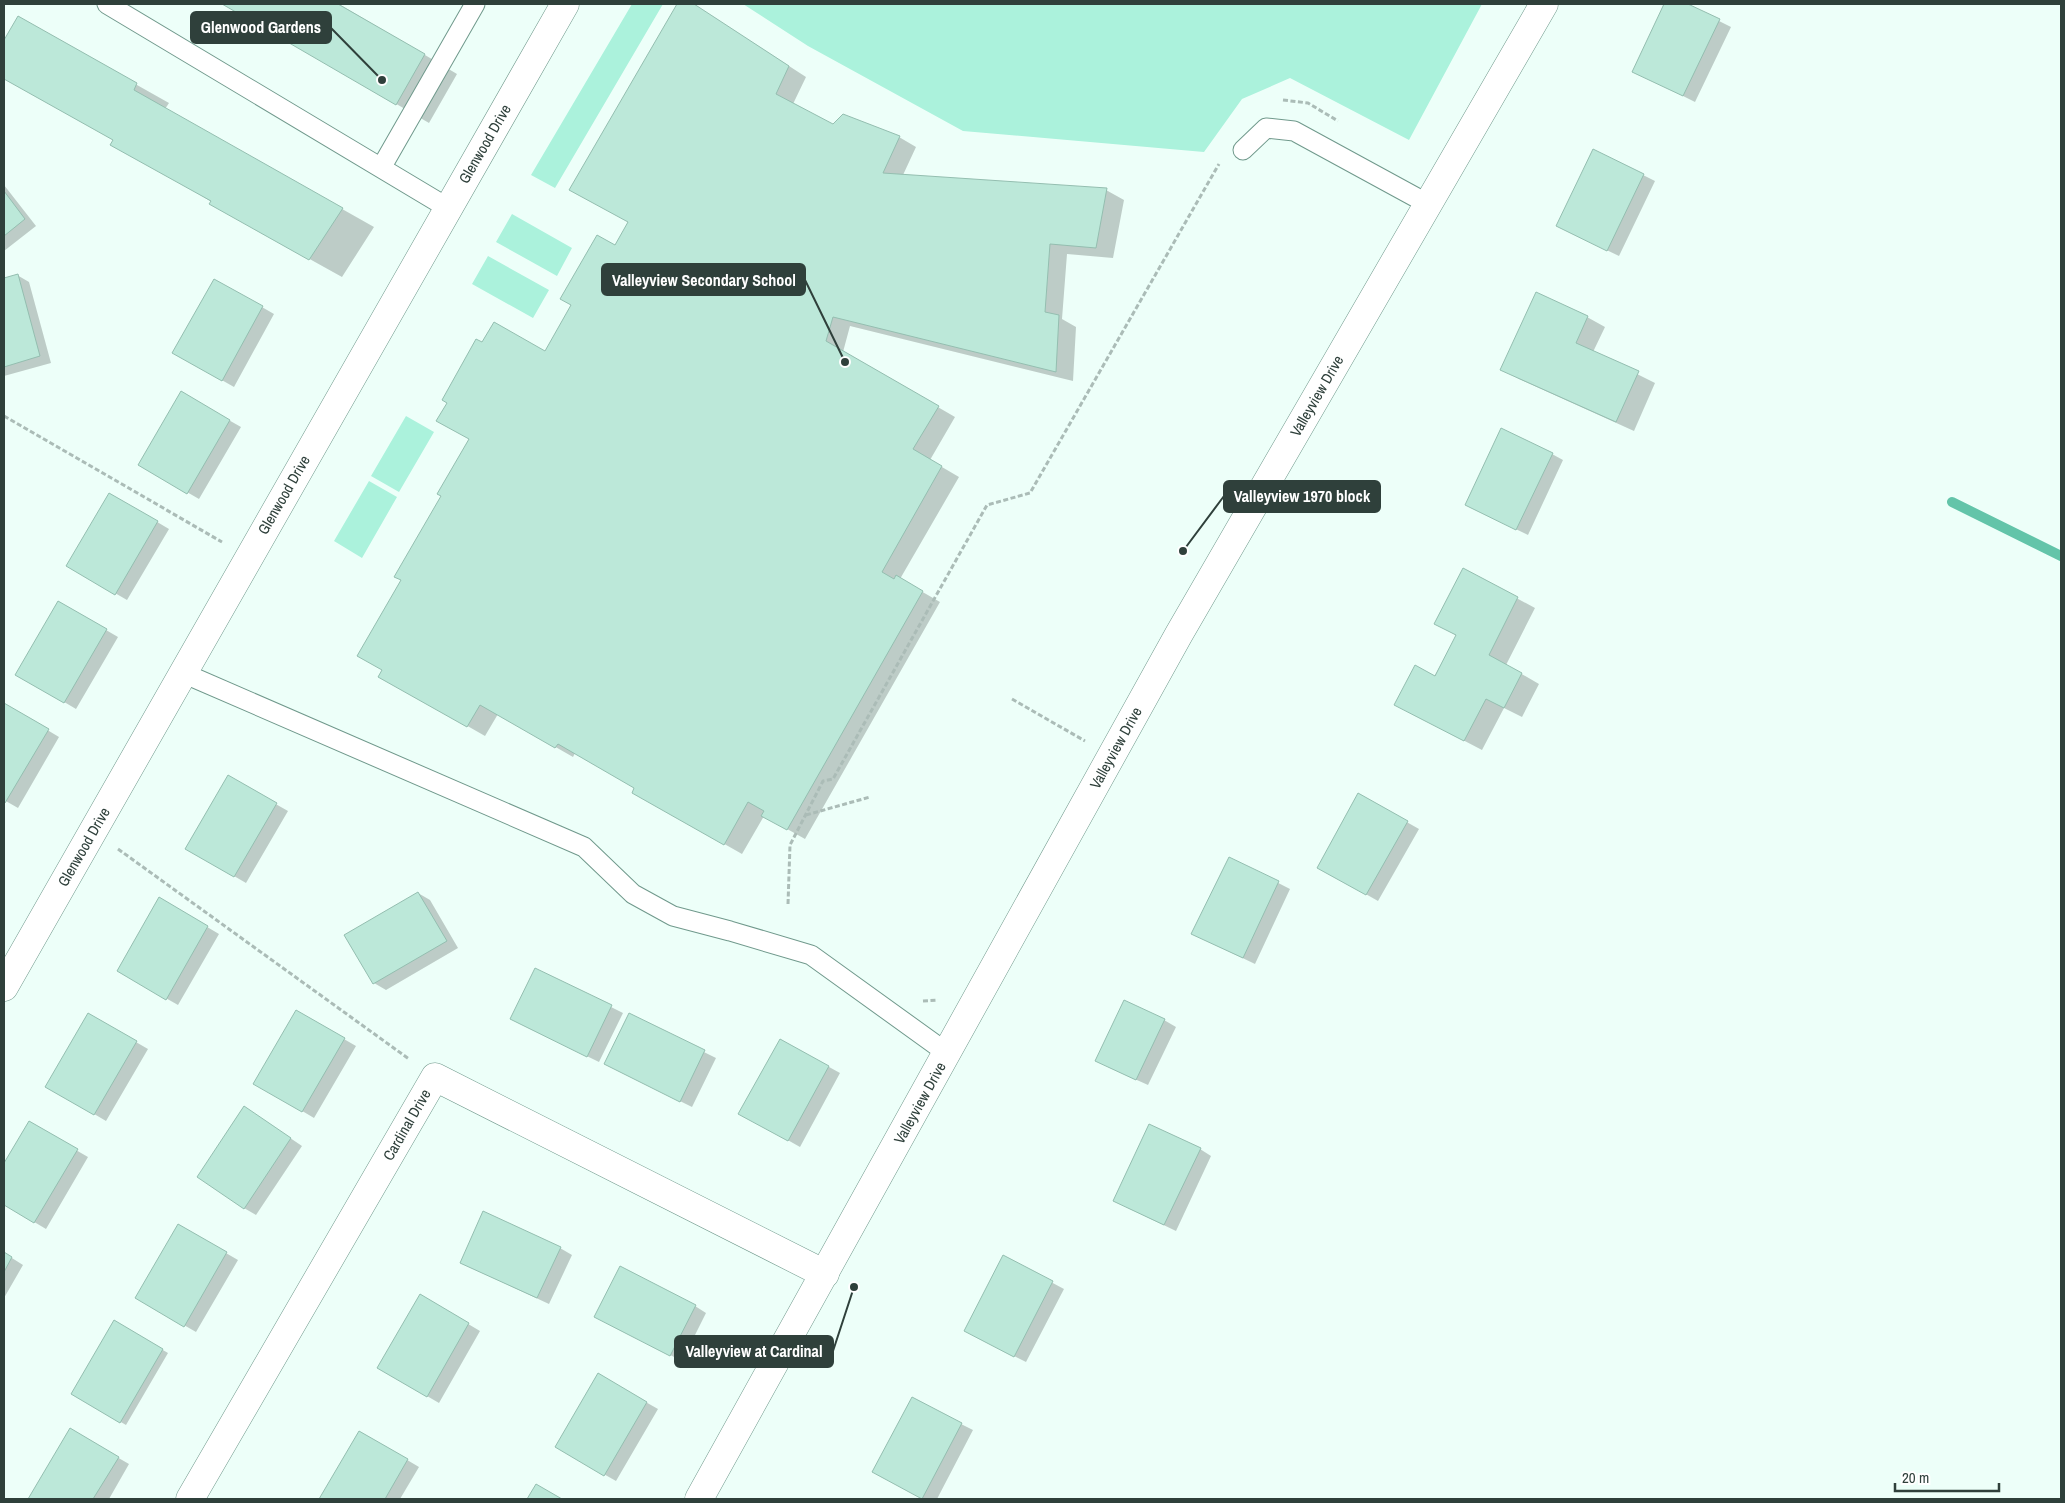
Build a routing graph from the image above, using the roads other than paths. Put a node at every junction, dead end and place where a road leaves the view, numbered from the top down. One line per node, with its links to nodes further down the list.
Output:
1 (107, 4): 6 (lane)
2 (475, 4): 6 (lane)
3 (565, 4): 8 (street, Glenwood Drive)
4 (1544, 4): 7 (street, Valleyview Drive)
5 (1242, 150): 7 (lane)
6 (381, 168): 8 (lane)
7 (1428, 204): 11 (street, Valleyview Drive)
8 (448, 208): 9 (street, Glenwood Drive)
9 (183, 673): 10 (street, Glenwood Drive); 11 (lane)
10 (4, 987)
11 (947, 1053): 12 (street, Valleyview Drive)
12 (825, 1274): 13 (street, Cardinal Drive); 14 (street, Valleyview Drive)
13 (190, 1499)
14 (699, 1499)

